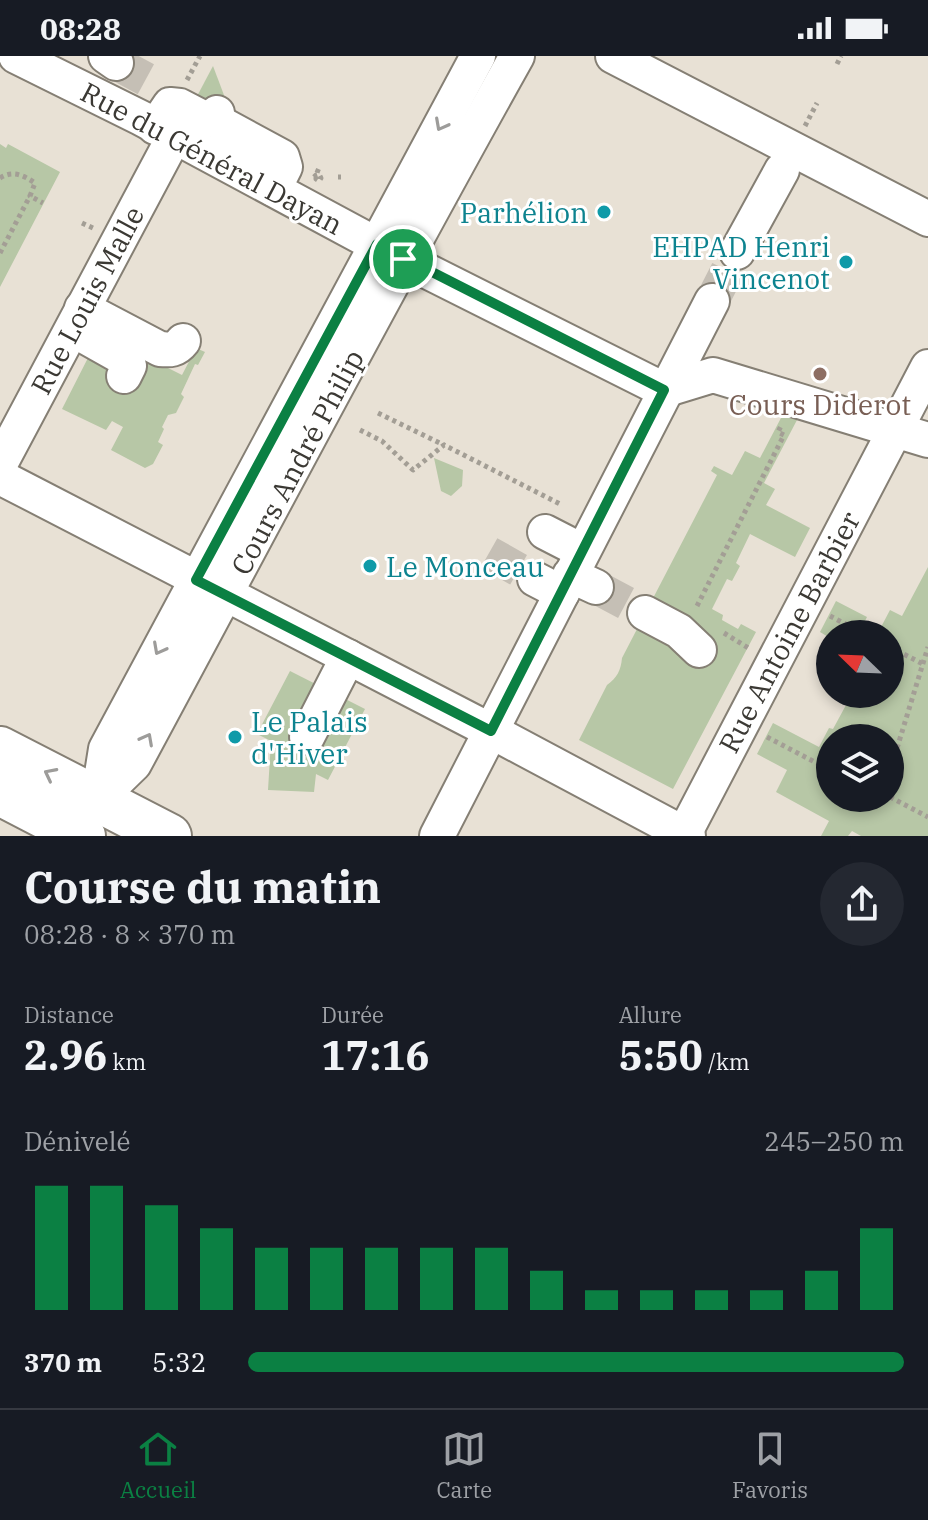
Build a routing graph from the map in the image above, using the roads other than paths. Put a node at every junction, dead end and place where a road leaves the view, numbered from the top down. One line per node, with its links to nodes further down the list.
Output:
1 (478, 56): 9 (street, Cours André Philip, one-way to 9)
2 (517, 56): 9 (street, Cours André Philip)
3 (613, 56): 8 (street)
4 (36, 71): 5 (street, Rue du Général Dayan)
5 (165, 114): 7 (street, Rue du Général Dayan); 7 (street); 12 (street, Rue Louis Malle)
6 (782, 170): 10 (street)
7 (274, 189): 9 (street, Rue du Général Dayan)
8 (928, 219)
9 (390, 252): 16 (street, Rue du Général Dayan); 23 (street, Cours André Philip)
10 (737, 252)
11 (712, 301): 16 (street)
12 (77, 319): 13 (street); 15 (street); 19 (street, Rue Louis Malle)
13 (183, 341)
14 (928, 367): 17 (street, Rue Antoine Barbier)
15 (124, 376)
16 (664, 390): 17 (street); 22 (street)
17 (895, 430): 18 (street); 32 (street, Rue Antoine Barbier)
18 (928, 440)
19 (0, 464)
20 (0, 477): 23 (street)
21 (550, 517): 22 (street)
22 (569, 577): 27 (street)
23 (211, 587): 26 (street); 31 (street, Cours André Philip)
24 (645, 613): 25 (street)
25 (699, 650)
26 (348, 657): 27 (street); 28 (street)
27 (491, 731): 32 (street); 34 (street)
28 (307, 737)
29 (0, 749): 31 (main road, one-way to 29)
30 (0, 793): 31 (main road)
31 (86, 827): 33 (main road)
32 (686, 835)
33 (169, 836)
34 (437, 836)

